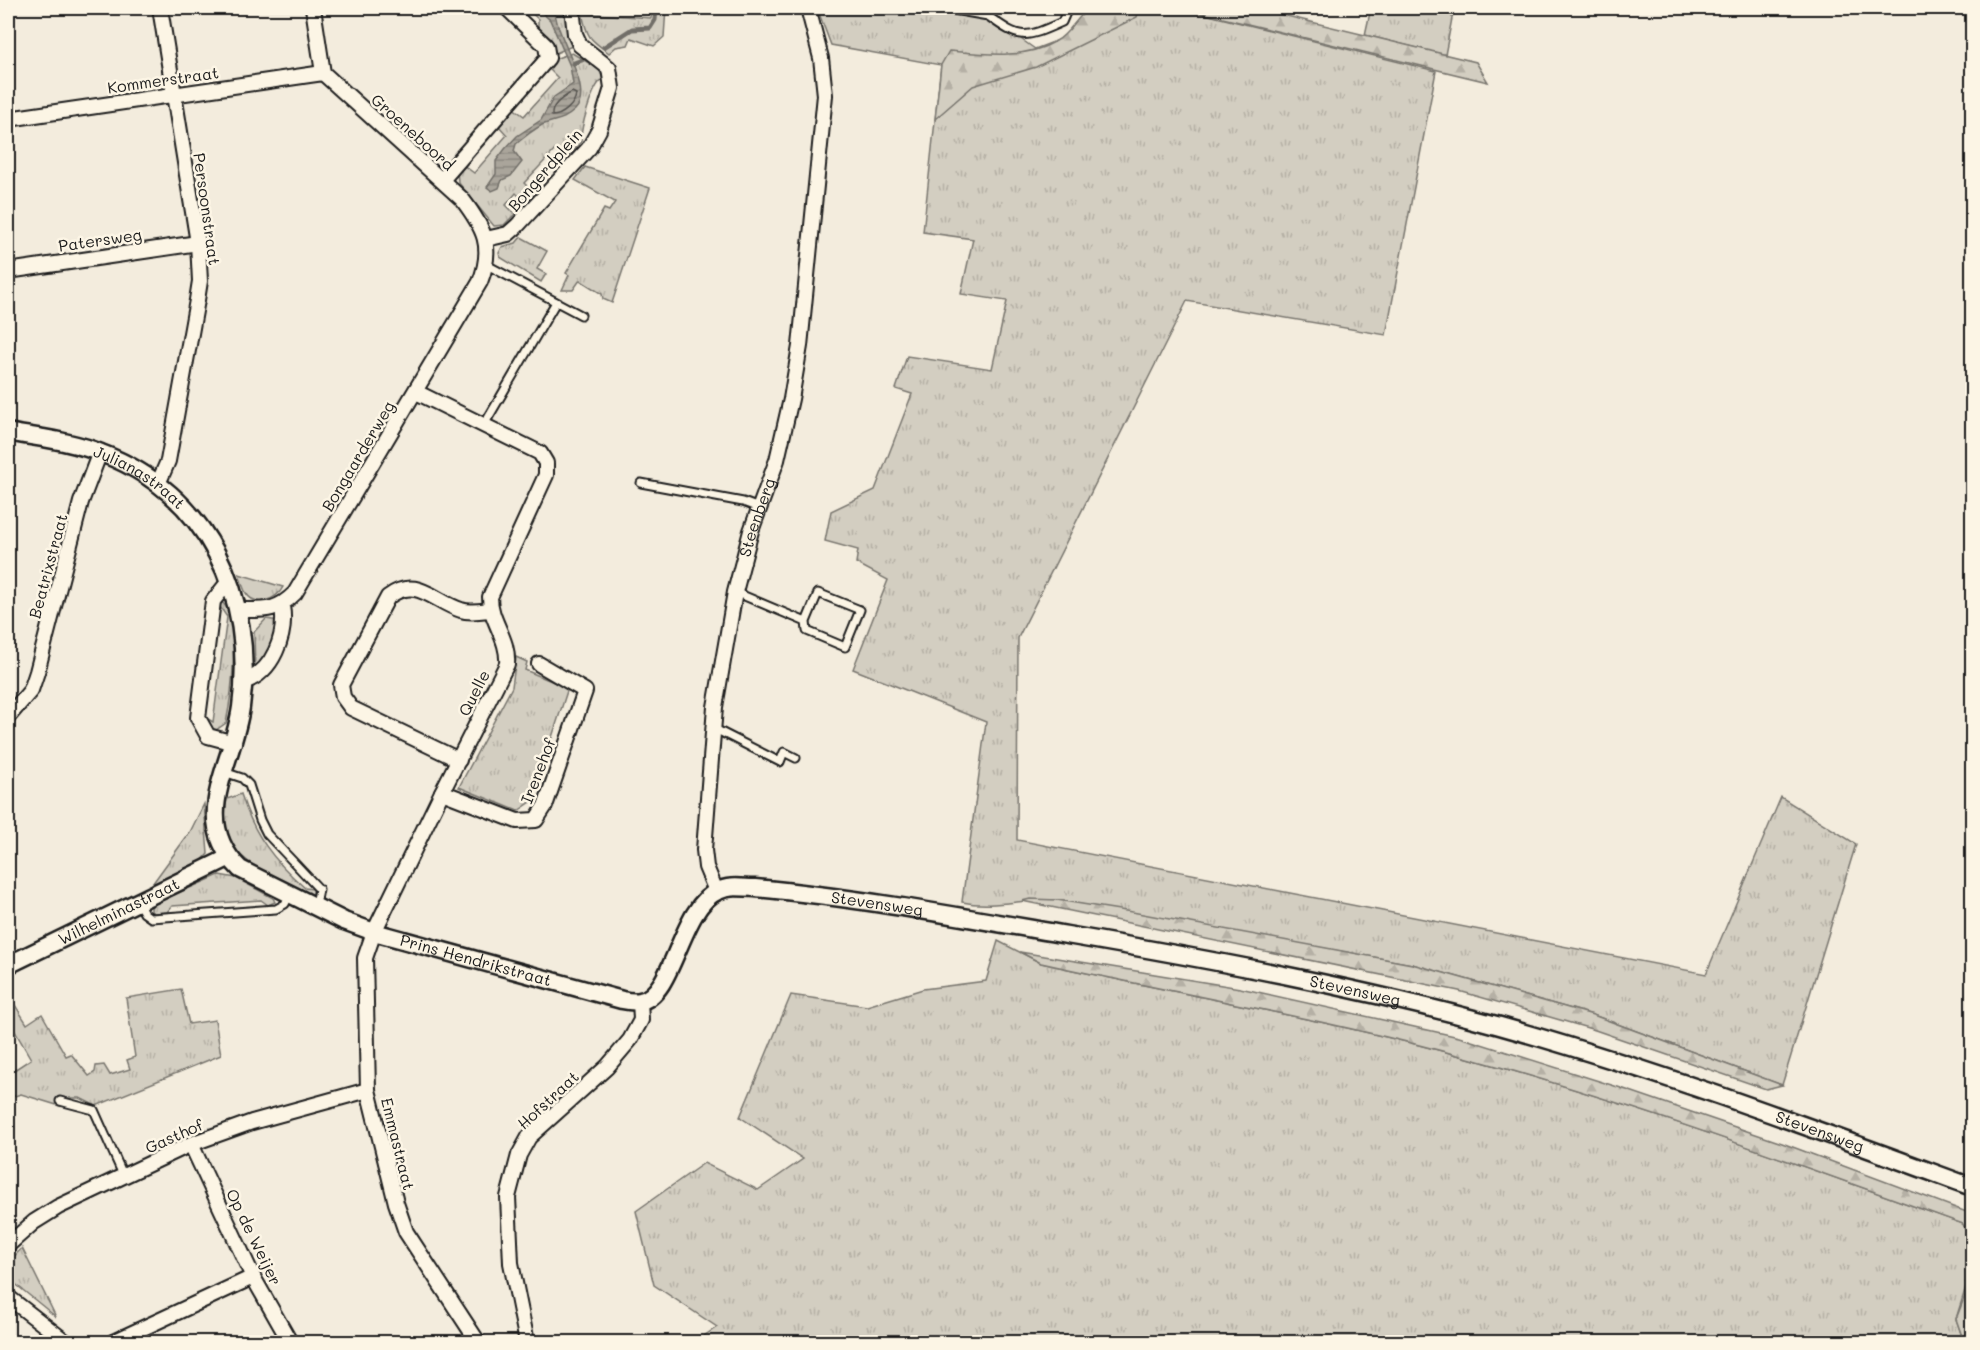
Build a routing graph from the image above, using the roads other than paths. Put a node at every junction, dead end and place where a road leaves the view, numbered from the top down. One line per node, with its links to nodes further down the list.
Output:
1 (160, 8): 11 (street, Persoonstraat)
2 (313, 8): 10 (street)
3 (507, 8): 13 (street)
4 (572, 8): 14 (street, Bongerdplein)
5 (808, 8): 27 (street, Steenberg)
6 (942, 8): 9 (lane)
7 (992, 8): 9 (lane)
8 (1068, 8): 9 (lane)
9 (988, 16)
10 (322, 74): 11 (street, Kommerstraat); 13 (street, Groeneboord)
11 (174, 95): 12 (street, Kommerstraat); 15 (street, Persoonstraat)
12 (8, 119)
13 (442, 180): 14 (street, Groeneboord)
14 (486, 239): 16 (street, Groeneboord)
15 (198, 243): 17 (street, Patersweg); 26 (street, Persoonstraat)
16 (487, 265): 18 (street, Groeneboord); 19 (lane)
17 (8, 271)
18 (480, 282): 21 (street, Bongaarderweg)
19 (556, 302): 20 (lane); 22 (lane)
20 (581, 315)
21 (416, 392): 22 (street); 30 (street, Bongaarderweg)
22 (484, 425): 32 (street)
23 (8, 432): 24 (street, Julianastraat)
24 (100, 452): 26 (street, Julianastraat); 36 (street, Beatrixstraat)
25 (641, 483): 27 (lane)
26 (158, 484): 28 (street, Julianastraat)
27 (759, 508): 29 (street, Steenberg)
28 (229, 581): 31 (street, Julianastraat); 38 (street)
29 (735, 592): 33 (lane); 37 (street, Steenberg)
30 (282, 606): 31 (street); 35 (street)
31 (239, 610): 35 (street, Julianastraat)
32 (490, 610): 40 (street, Quelle); 40 (street)
33 (806, 622): 33 (lane)
34 (538, 664): 42 (street, Irenehof)
35 (243, 682): 38 (street, Julianastraat)
36 (8, 717)
37 (713, 728): 39 (lane); 44 (street, Steenberg)
38 (234, 743): 41 (street, Julianastraat)
39 (796, 758)
40 (459, 760): 42 (street, Quelle)
41 (224, 772): 43 (street, Julianastraat); 47 (lane)
42 (442, 792): 48 (street, Quelle)
43 (228, 858): 45 (street, Prins Hendrikstraat); 46 (street, Wilhelminastraat)
44 (716, 891): 50 (street); 55 (street, Stevensweg)
45 (289, 896): 46 (lane); 47 (street, Prins Hendrikstraat)
46 (138, 902): 49 (street, Wilhelminastraat)
47 (314, 908): 48 (street, Prins Hendrikstraat)
48 (374, 932): 50 (street, Prins Hendrikstraat); 51 (street, Emmastraat)
49 (8, 965)
50 (640, 1001): 63 (street, Hofstraat)
51 (368, 1090): 53 (street, Gasthof); 62 (street, Emmastraat)
52 (60, 1101): 54 (lane)
53 (191, 1144): 54 (street, Gasthof); 57 (street, Op de Weijer)
54 (124, 1177): 56 (street, Gasthof)
55 (1972, 1187)
56 (8, 1245)
57 (253, 1277): 60 (street); 61 (street, Op de Weijer)
58 (8, 1296): 59 (street)
59 (66, 1342)
60 (112, 1342)
61 (290, 1342)
62 (477, 1342)
63 (527, 1342)

